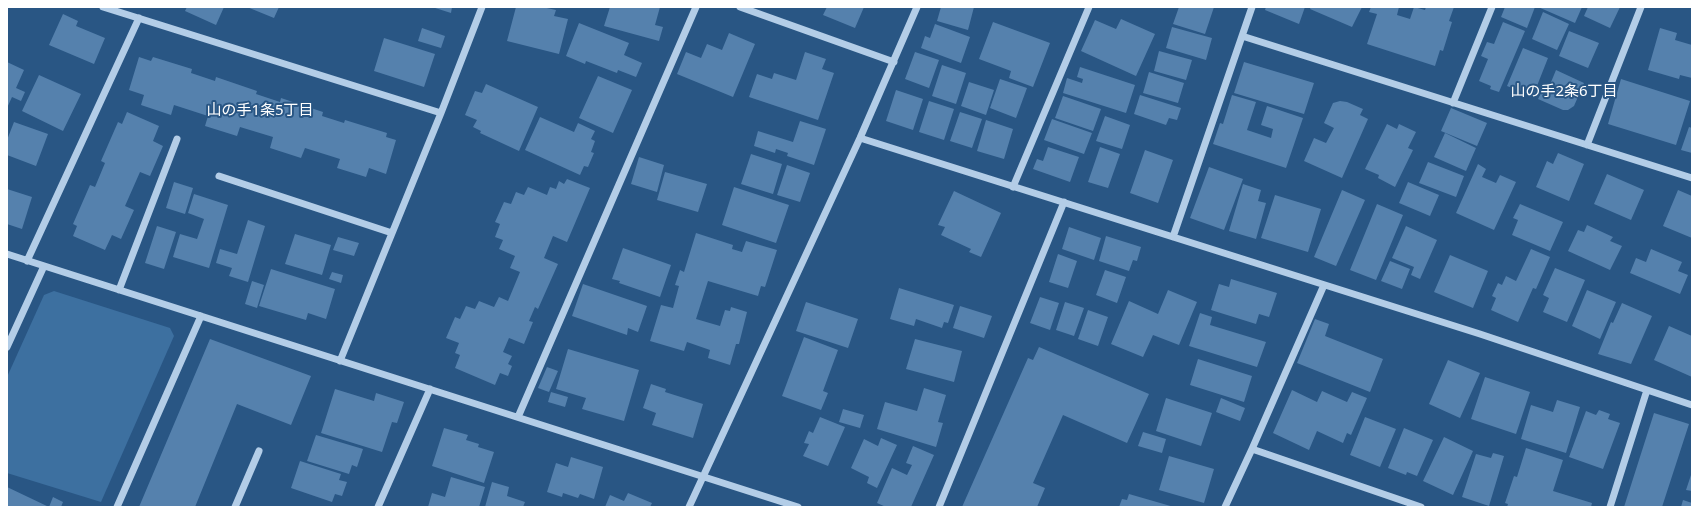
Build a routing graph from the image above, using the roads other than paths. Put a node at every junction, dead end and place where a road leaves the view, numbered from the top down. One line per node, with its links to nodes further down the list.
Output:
1 (103, 7): 10 (street)
2 (482, 7): 14 (street)
3 (696, 7): 35 (street)
4 (740, 7): 12 (street)
5 (917, 7): 12 (street)
6 (1089, 7): 20 (street)
7 (1252, 7): 11 (street)
8 (1492, 7): 13 (street)
9 (1641, 7): 17 (street)
10 (138, 18): 14 (street); 25 (street)
11 (1242, 36): 13 (street); 23 (street)
12 (894, 62): 16 (street)
13 (1453, 103): 17 (street)
14 (441, 113): 22 (street)
15 (177, 138): 28 (street)
16 (860, 138): 20 (street); 38 (street)
17 (1587, 145): 19 (street)
18 (219, 176): 22 (street)
19 (1692, 178)
20 (1013, 187): 21 (street)
21 (1064, 202): 23 (street); 44 (street)
22 (392, 233): 31 (street)
23 (1173, 237): 27 (street)
24 (7, 254): 25 (street)
25 (27, 261): 26 (street)
26 (44, 266): 28 (street); 30 (street)
27 (1324, 285): 33 (street); 36 (street)
28 (119, 290): 29 (street)
29 (201, 316): 31 (street); 39 (street)
30 (7, 347)
31 (340, 361): 32 (street)
32 (430, 389): 35 (street); 41 (street)
33 (1647, 390): 34 (street); 47 (street)
34 (1692, 405)
35 (518, 417): 38 (street)
36 (1252, 449): 45 (street); 46 (street)
37 (259, 451): 40 (street)
38 (702, 477): 42 (street); 43 (street)
39 (117, 507)
40 (235, 507)
41 (378, 507)
42 (689, 507)
43 (798, 507)
44 (939, 507)
45 (1225, 507)
46 (1421, 507)
47 (1610, 507)

